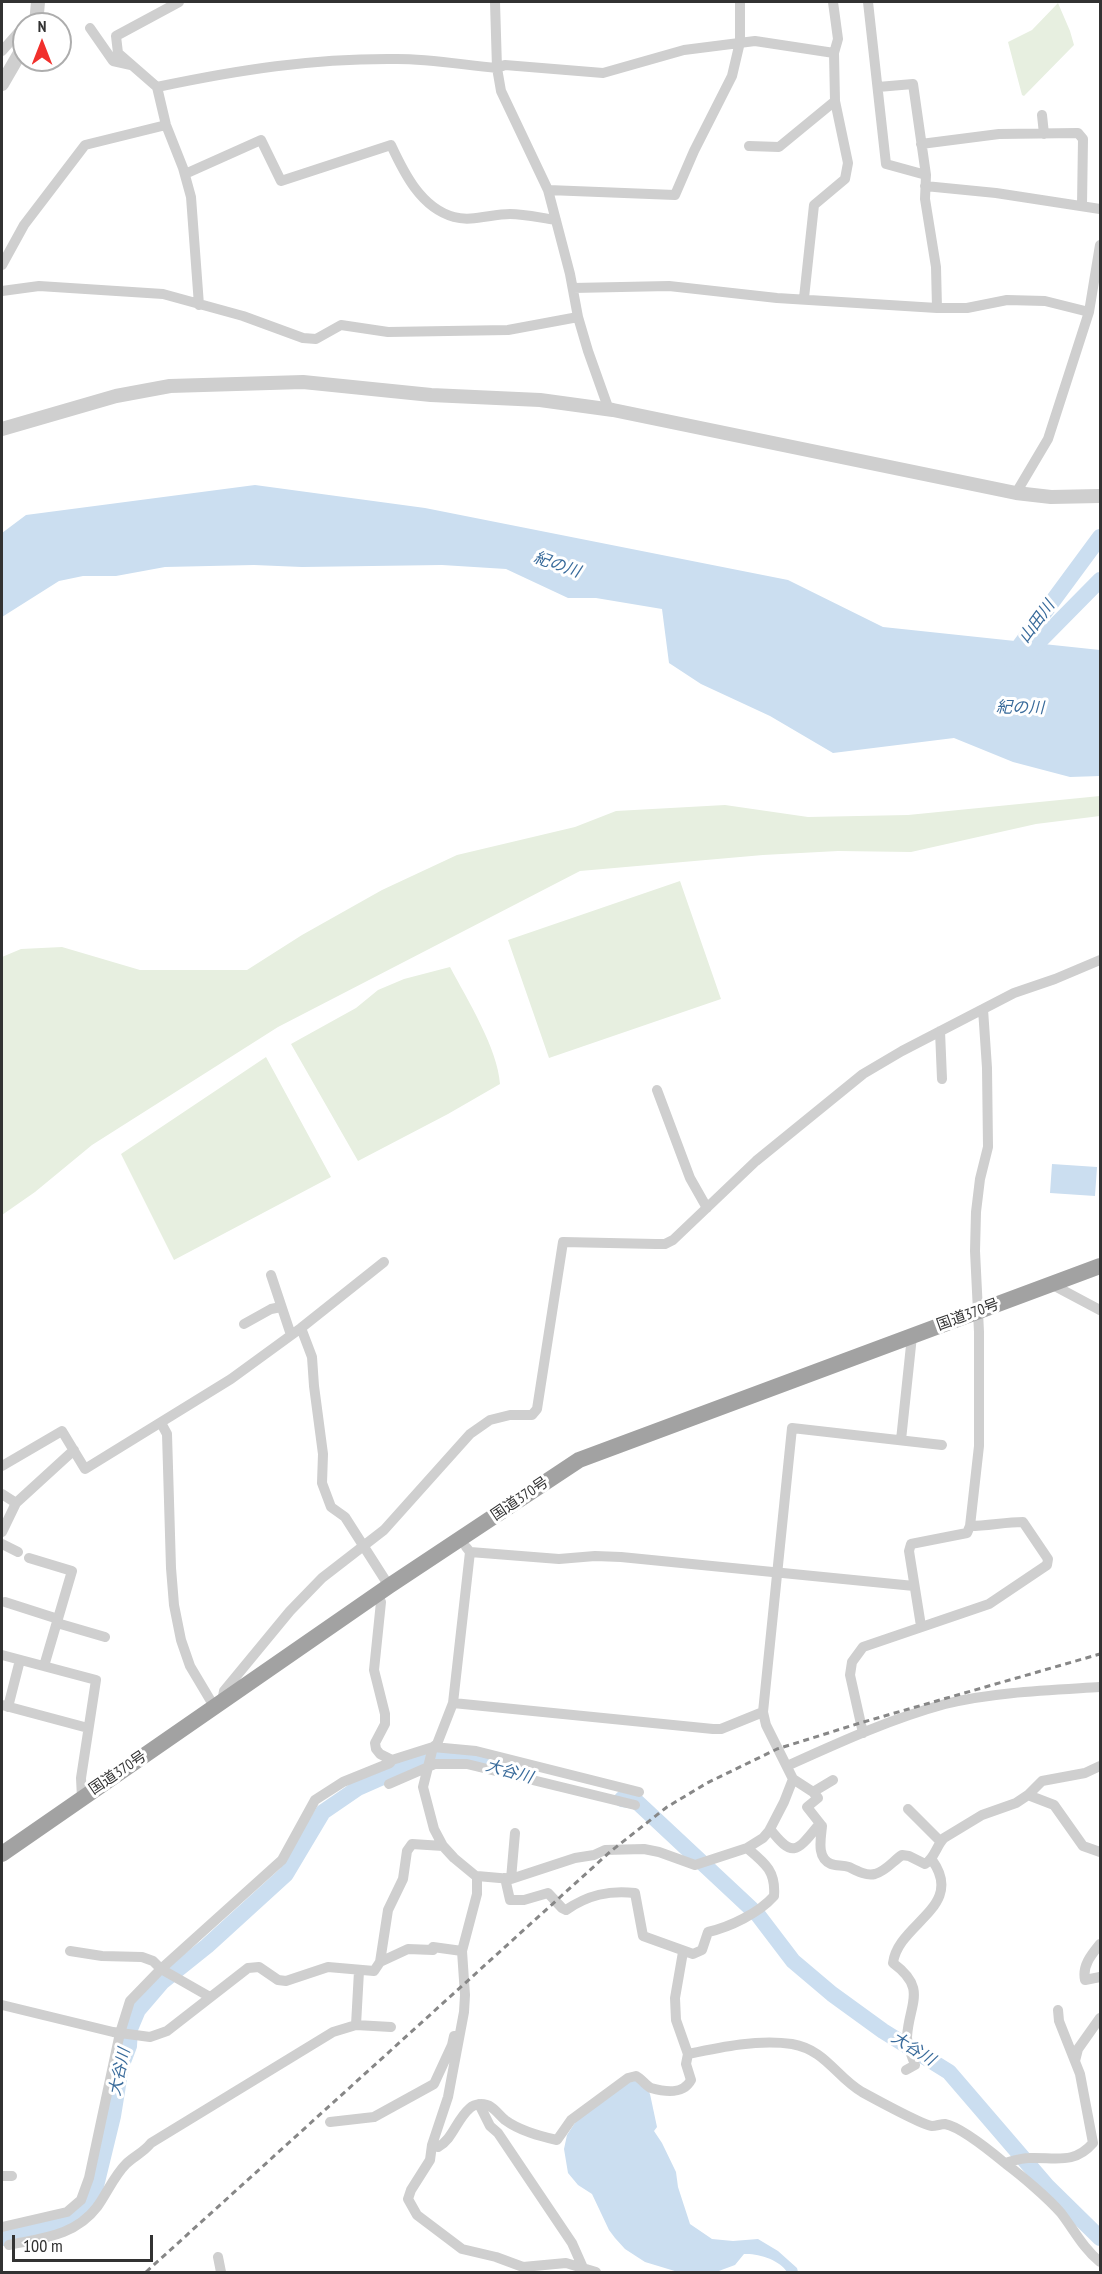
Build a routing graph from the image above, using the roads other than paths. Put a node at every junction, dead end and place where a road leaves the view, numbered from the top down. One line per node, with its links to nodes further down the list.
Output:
1 (179, 2): 11 (street)
2 (495, 2): 13 (street)
3 (740, 2): 8 (street)
4 (833, 2): 10 (street)
5 (868, 2): 16 (street)
6 (90, 28): 11 (street)
7 (12, 40): 9 (street)
8 (740, 42): 10 (street); 13 (street); 25 (street)
9 (2, 51)
10 (834, 53): 17 (street)
11 (133, 66): 15 (street)
12 (12, 67): 14 (street)
13 (497, 68): 15 (street); 25 (street)
14 (2, 84)
15 (156, 87): 19 (street)
16 (878, 87): 21 (street); 24 (street)
17 (834, 101): 22 (street); 33 (street)
18 (1042, 115): 20 (street)
19 (166, 125): 23 (street); 30 (street)
20 (1044, 134): 21 (street); 26 (street)
21 (921, 144): 24 (street)
22 (749, 146)
23 (184, 174): 28 (street); 34 (street)
24 (926, 181): 26 (street); 35 (street)
25 (548, 190): 28 (street)
26 (1082, 205): 27 (street)
27 (1101, 209)
28 (556, 220): 31 (street)
29 (1101, 245): 36 (street)
30 (2, 264)
31 (573, 288): 33 (street); 37 (street)
32 (2, 291): 34 (street)
33 (804, 298): 35 (street)
34 (199, 305): 37 (street)
35 (938, 308): 36 (street)
36 (1089, 312): 40 (street)
37 (578, 317): 38 (street)
38 (609, 410): 39 (street); 40 (street)
39 (2, 429)
40 (1016, 493): 41 (street)
41 (1101, 496)
42 (1101, 960): 43 (street)
43 (983, 1009): 44 (street); 54 (street)
44 (940, 1031): 45 (street); 47 (street)
45 (942, 1079)
46 (657, 1090): 47 (street)
47 (706, 1208): 70 (street)
48 (384, 1262): 56 (street)
49 (1101, 1266): 51 (highway, 国道370号)
50 (271, 1275): 52 (street)
51 (1051, 1284): 53 (street); 54 (highway, 国道370号)
52 (282, 1307): 55 (street); 57 (street)
53 (1101, 1310)
54 (978, 1312): 58 (highway, 国道370号); 66 (street)
55 (244, 1324)
56 (301, 1328): 57 (street); 70 (street)
57 (291, 1335): 59 (street)
58 (912, 1336): 60 (street); 69 (highway, 国道370号)
59 (161, 1423): 62 (street); 87 (street)
60 (900, 1440): 61 (street); 73 (street)
61 (942, 1445)
62 (74, 1450): 63 (street); 65 (street)
63 (2, 1465)
64 (2, 1494): 65 (street)
65 (16, 1503): 67 (street)
66 (970, 1526): 74 (street); 78 (street)
67 (2, 1532)
68 (2, 1544): 71 (street)
69 (465, 1546): 73 (street); 75 (highway, 国道370号); 86 (street)
70 (363, 1547): 75 (street); 87 (street)
71 (18, 1552)
72 (29, 1558): 77 (street)
73 (776, 1573): 74 (street); 89 (street)
74 (914, 1586): 78 (street)
75 (383, 1590): 87 (highway, 国道370号); 93 (street)
76 (5, 1602): 77 (street)
77 (57, 1621): 79 (street); 84 (street)
78 (921, 1626): 91 (street)
79 (86, 1631): 80 (street); 81 (street)
80 (105, 1637)
81 (82, 1644)
82 (2, 1654): 83 (street)
83 (20, 1660): 84 (street); 88 (street)
84 (44, 1666): 90 (street)
85 (1101, 1687): 91 (street)
86 (453, 1703): 89 (street); 92 (street)
87 (219, 1705): 102 (highway, 国道370号)
88 (5, 1706): 90 (street)
89 (764, 1712): 94 (street)
90 (88, 1728): 102 (street)
91 (862, 1733): 94 (street)
92 (432, 1757): 93 (street); 98 (street); 99 (street); 103 (street); 109 (street)
93 (392, 1760): 121 (street)
94 (787, 1766): 96 (street)
95 (1101, 1766): 101 (street)
96 (793, 1779): 100 (street); 106 (street)
97 (833, 1780): 100 (street)
98 (389, 1784)
99 (639, 1792)
100 (813, 1792): 105 (street)
101 (1028, 1796): 108 (street); 111 (street)
102 (82, 1798): 112 (highway, 国道370号)
103 (635, 1805)
104 (908, 1809): 108 (street)
105 (822, 1826): 106 (street); 113 (street)
106 (770, 1829): 110 (street)
107 (515, 1833): 115 (street)
108 (940, 1841): 113 (street)
109 (443, 1846): 114 (street); 120 (street)
110 (747, 1848): 115 (street); 119 (street)
111 (1101, 1852)
112 (2, 1854)
113 (932, 1860): 134 (street)
114 (477, 1876): 115 (street); 118 (street)
115 (508, 1879): 119 (street)
116 (1101, 1944): 123 (street)
117 (70, 1951): 121 (street)
118 (462, 1951): 120 (street); 124 (street)
119 (683, 1952): 132 (street)
120 (380, 1962): 122 (street)
121 (161, 1969): 125 (street); 131 (street)
122 (359, 1971): 125 (street); 129 (street)
123 (1101, 1977)
124 (465, 1993): 137 (street); 141 (street)
125 (210, 1997): 131 (street)
126 (2, 2005): 131 (street)
127 (1058, 2010): 133 (street)
128 (1100, 2019): 133 (street)
129 (356, 2025): 130 (street); 144 (street)
130 (391, 2027)
131 (126, 2034): 143 (street)
132 (688, 2054): 136 (street); 142 (street)
133 (1075, 2061): 140 (street)
134 (906, 2070)
135 (479, 2104): 136 (street); 139 (street); 141 (street)
136 (502, 2117): 139 (street)
137 (330, 2122)
138 (1101, 2130): 140 (street)
139 (496, 2132): 147 (street)
140 (1094, 2143): 142 (street)
141 (432, 2145): 147 (street)
142 (1005, 2163): 146 (street)
143 (2, 2227)
144 (9, 2245)
145 (218, 2257): 148 (street)
146 (1101, 2262)
147 (584, 2270): 149 (street)
148 (221, 2272)
149 (596, 2272)

